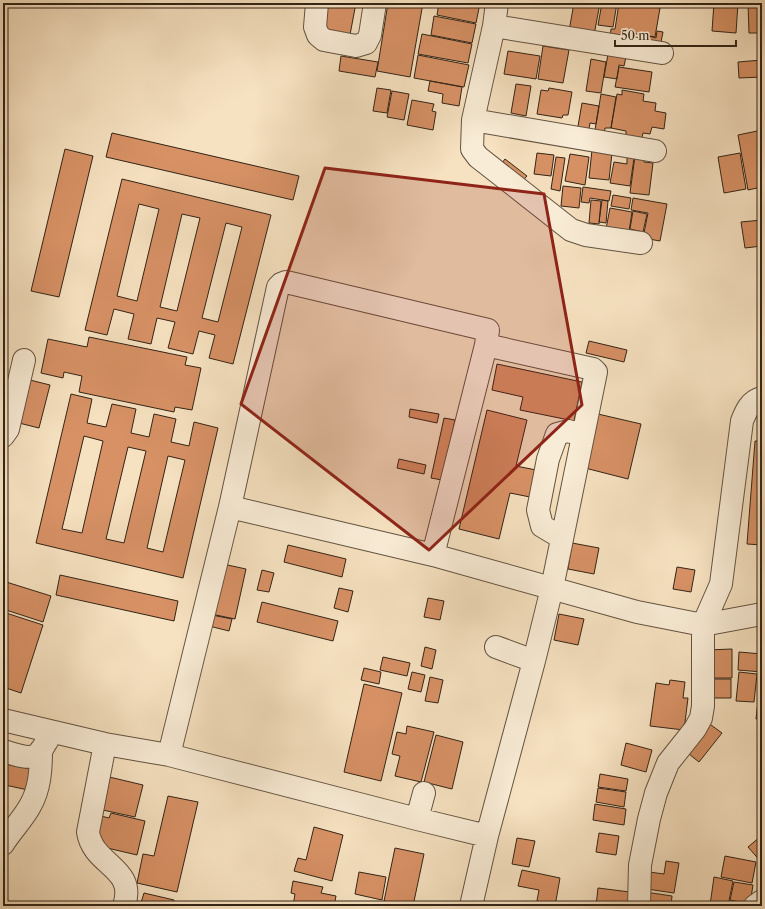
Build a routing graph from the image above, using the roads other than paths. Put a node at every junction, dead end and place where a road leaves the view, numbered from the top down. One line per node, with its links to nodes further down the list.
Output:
1 (317, 3): 2 (street)
2 (375, 3)
3 (497, 3): 4 (street)
4 (494, 26): 5 (street); 6 (street)
5 (662, 54)
6 (473, 120): 7 (street); 8 (street)
7 (655, 150)
8 (642, 243)
9 (486, 345): 12 (street); 14 (street); 16 (street)
10 (24, 360): 13 (street)
11 (762, 398): 19 (street)
12 (583, 435): 15 (street); 15 (street)
13 (3, 436)
14 (230, 507): 16 (street); 27 (street)
15 (562, 538): 17 (street)
16 (433, 555): 17 (street)
17 (552, 588): 19 (street); 21 (street)
18 (762, 614): 19 (street)
19 (703, 625): 35 (street)
20 (496, 648): 21 (street)
21 (534, 661): 30 (street)
22 (3, 720): 23 (street)
23 (52, 731): 24 (street); 25 (street)
24 (105, 744): 27 (street); 33 (street)
25 (41, 750): 26 (street); 31 (street)
26 (3, 751)
27 (169, 755): 29 (street)
28 (424, 793): 29 (street)
29 (417, 820): 30 (street)
30 (487, 836): 34 (street)
31 (3, 844)
32 (762, 900): 36 (street)
33 (124, 906)
34 (471, 906)
35 (639, 906)
36 (755, 906)

